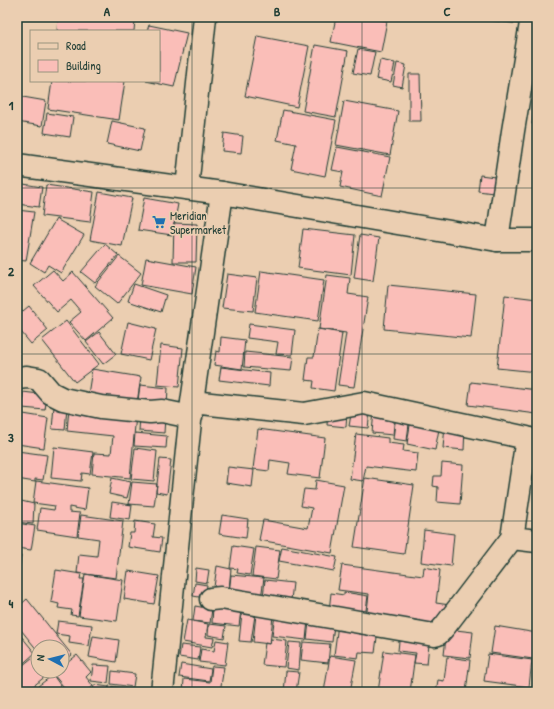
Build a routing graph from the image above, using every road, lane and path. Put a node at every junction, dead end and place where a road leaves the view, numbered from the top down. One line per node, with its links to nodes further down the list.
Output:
1 (205, 17): 4 (street)
2 (532, 17): 6 (street)
3 (17, 164): 4 (street)
4 (187, 188): 5 (street)
5 (222, 193): 6 (street); 9 (street)
6 (497, 240): 7 (street)
7 (537, 240)
8 (17, 378): 9 (street)
9 (191, 409): 10 (street); 13 (street)
10 (512, 538): 11 (street); 12 (street)
11 (537, 541)
12 (211, 599)
13 (162, 692)

